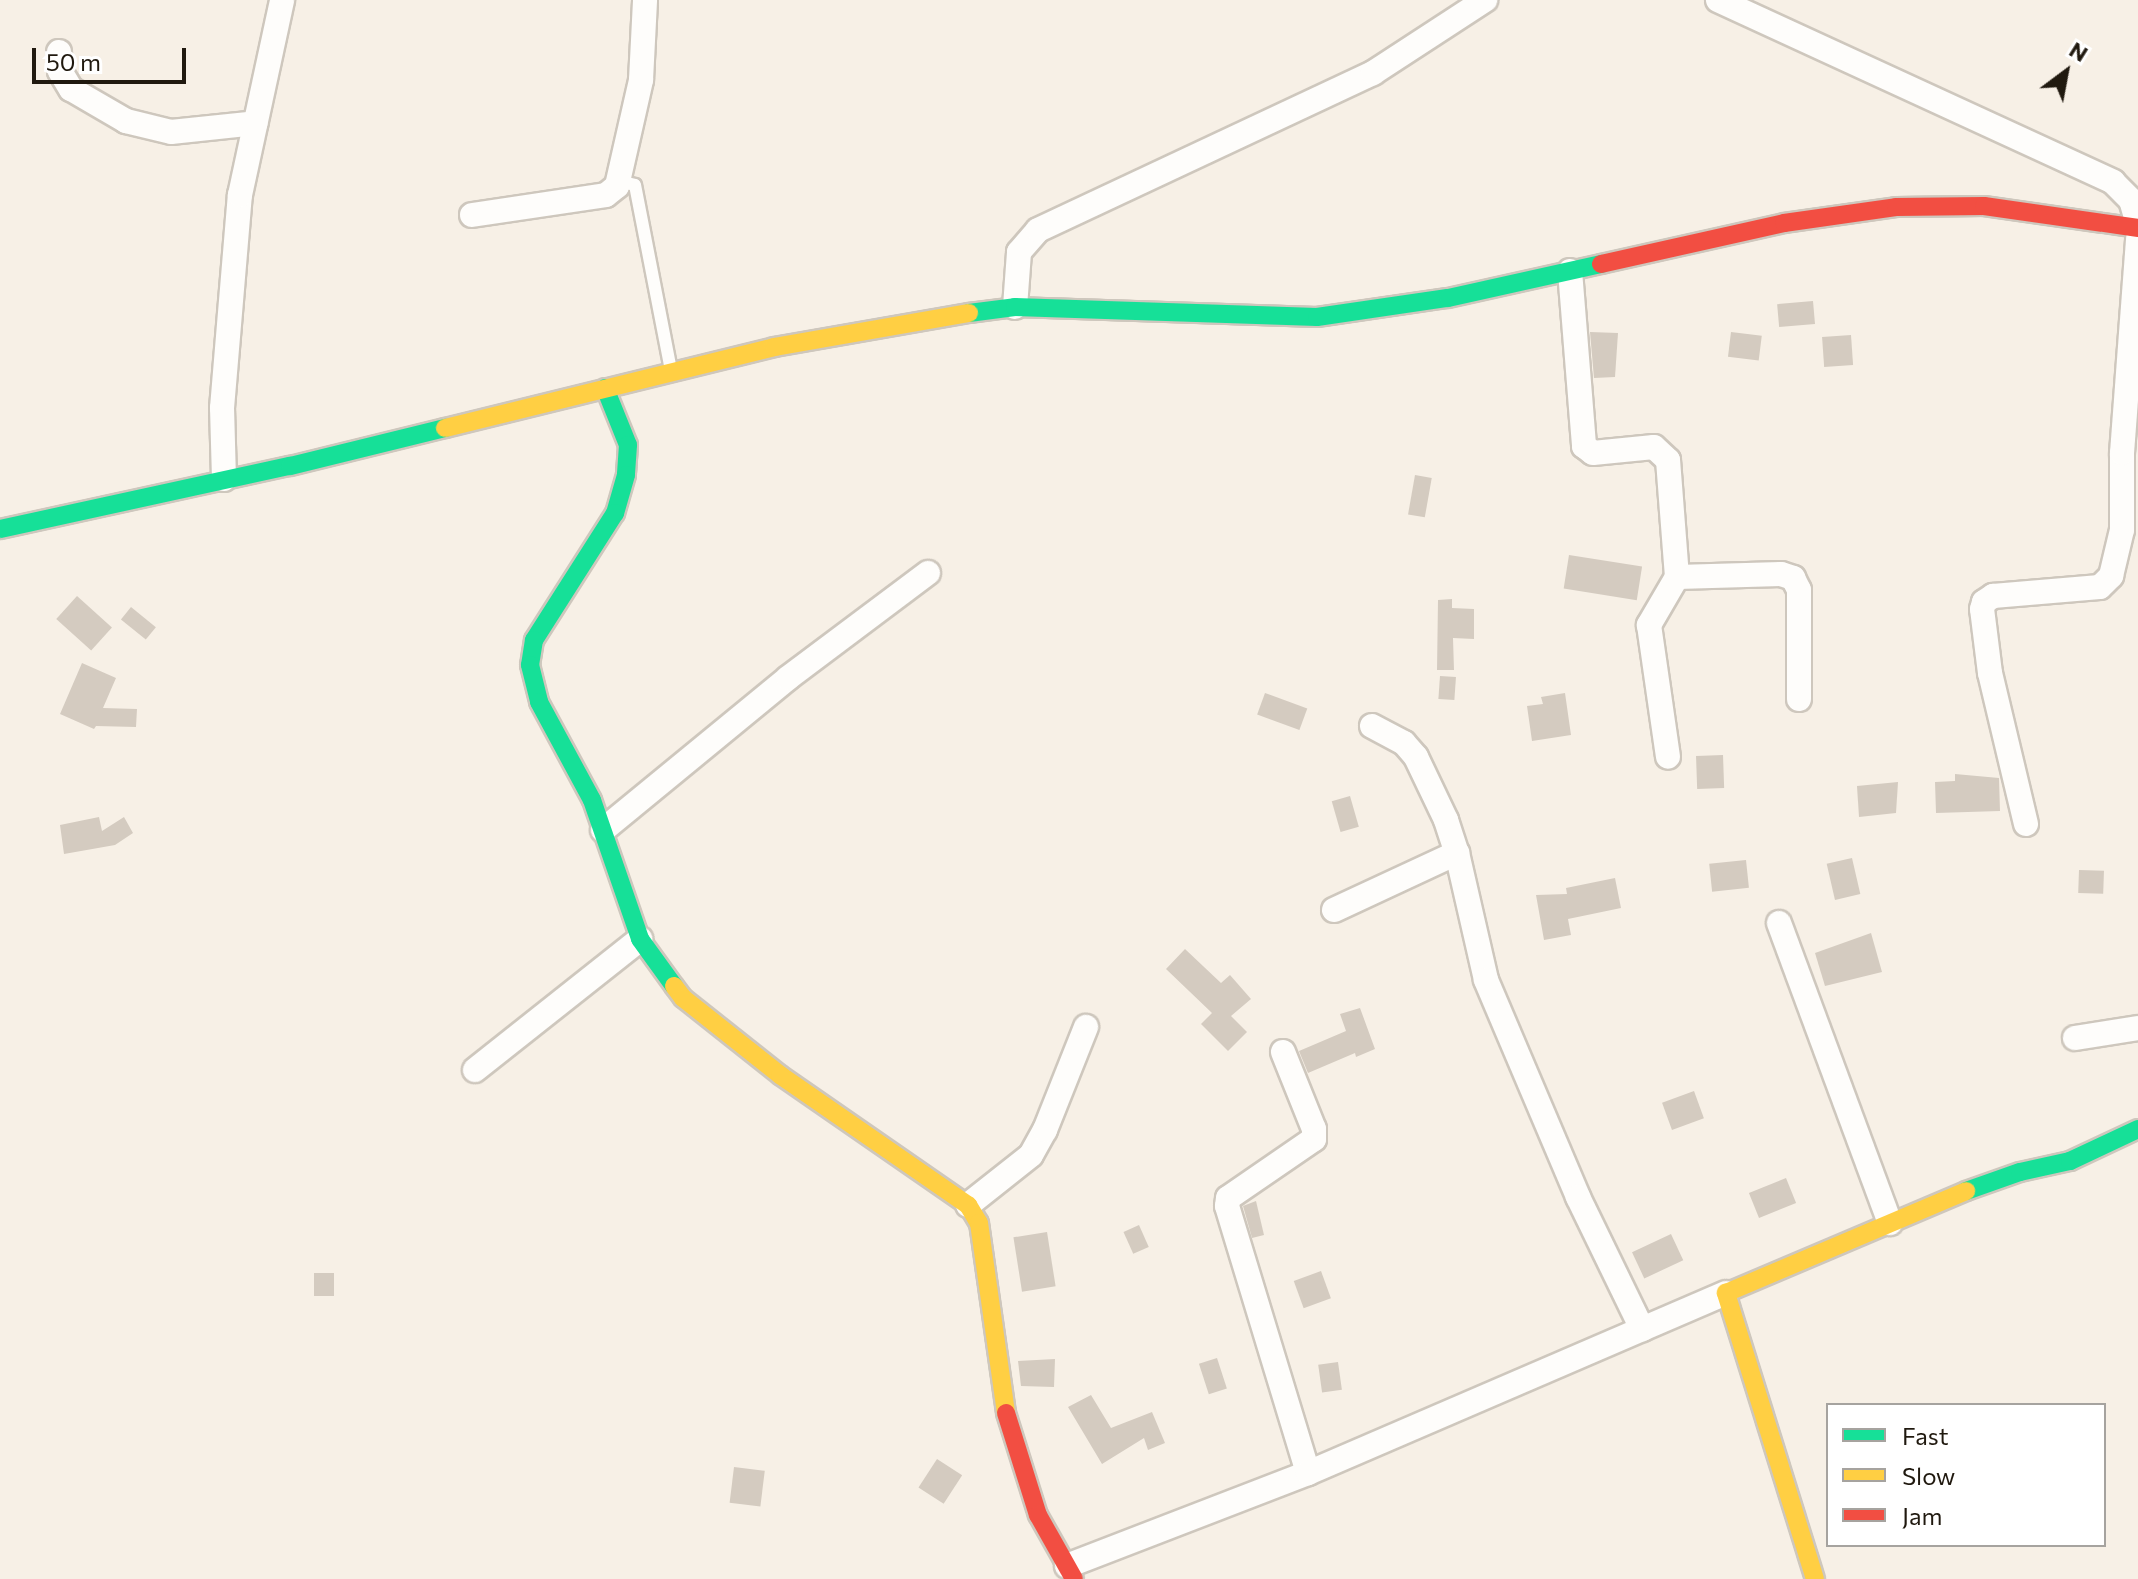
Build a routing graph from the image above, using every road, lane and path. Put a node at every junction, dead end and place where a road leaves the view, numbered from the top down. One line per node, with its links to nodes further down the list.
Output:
1 (282, 0): 6 (street)
2 (645, 0): 7 (street)
3 (1485, 0): 12 (street)
4 (1718, 0): 9 (street)
5 (59, 52): 6 (street)
6 (256, 123): 15 (street)
7 (619, 181): 8 (street); 13 (lane)
8 (472, 215)
9 (2138, 227): 11 (street)
10 (2138, 239): 22 (street)
11 (1570, 271): 12 (street); 18 (street)
12 (1015, 307): 13 (street)
13 (672, 372): 14 (street)
14 (605, 388): 15 (street); 23 (street)
15 (224, 479): 16 (street)
16 (0, 529)
17 (928, 573): 23 (street)
18 (1677, 577): 19 (street); 21 (street)
19 (1799, 699)
20 (1372, 726): 24 (street)
21 (1668, 757)
22 (2026, 824)
23 (603, 830): 27 (street)
24 (1457, 853): 25 (street); 37 (street)
25 (1334, 910)
26 (1779, 923): 35 (street)
27 (640, 939): 32 (street); 34 (street)
28 (1086, 1027): 34 (street)
29 (2138, 1028): 30 (street)
30 (2075, 1038)
31 (1283, 1052): 38 (street)
32 (475, 1070)
33 (2138, 1129): 35 (street)
34 (968, 1205): 39 (street)
35 (1890, 1223): 36 (street)
36 (1726, 1293): 37 (street); 40 (street)
37 (1642, 1329): 38 (street)
38 (1308, 1473): 39 (street)
39 (1070, 1572)
40 (1815, 1579)

